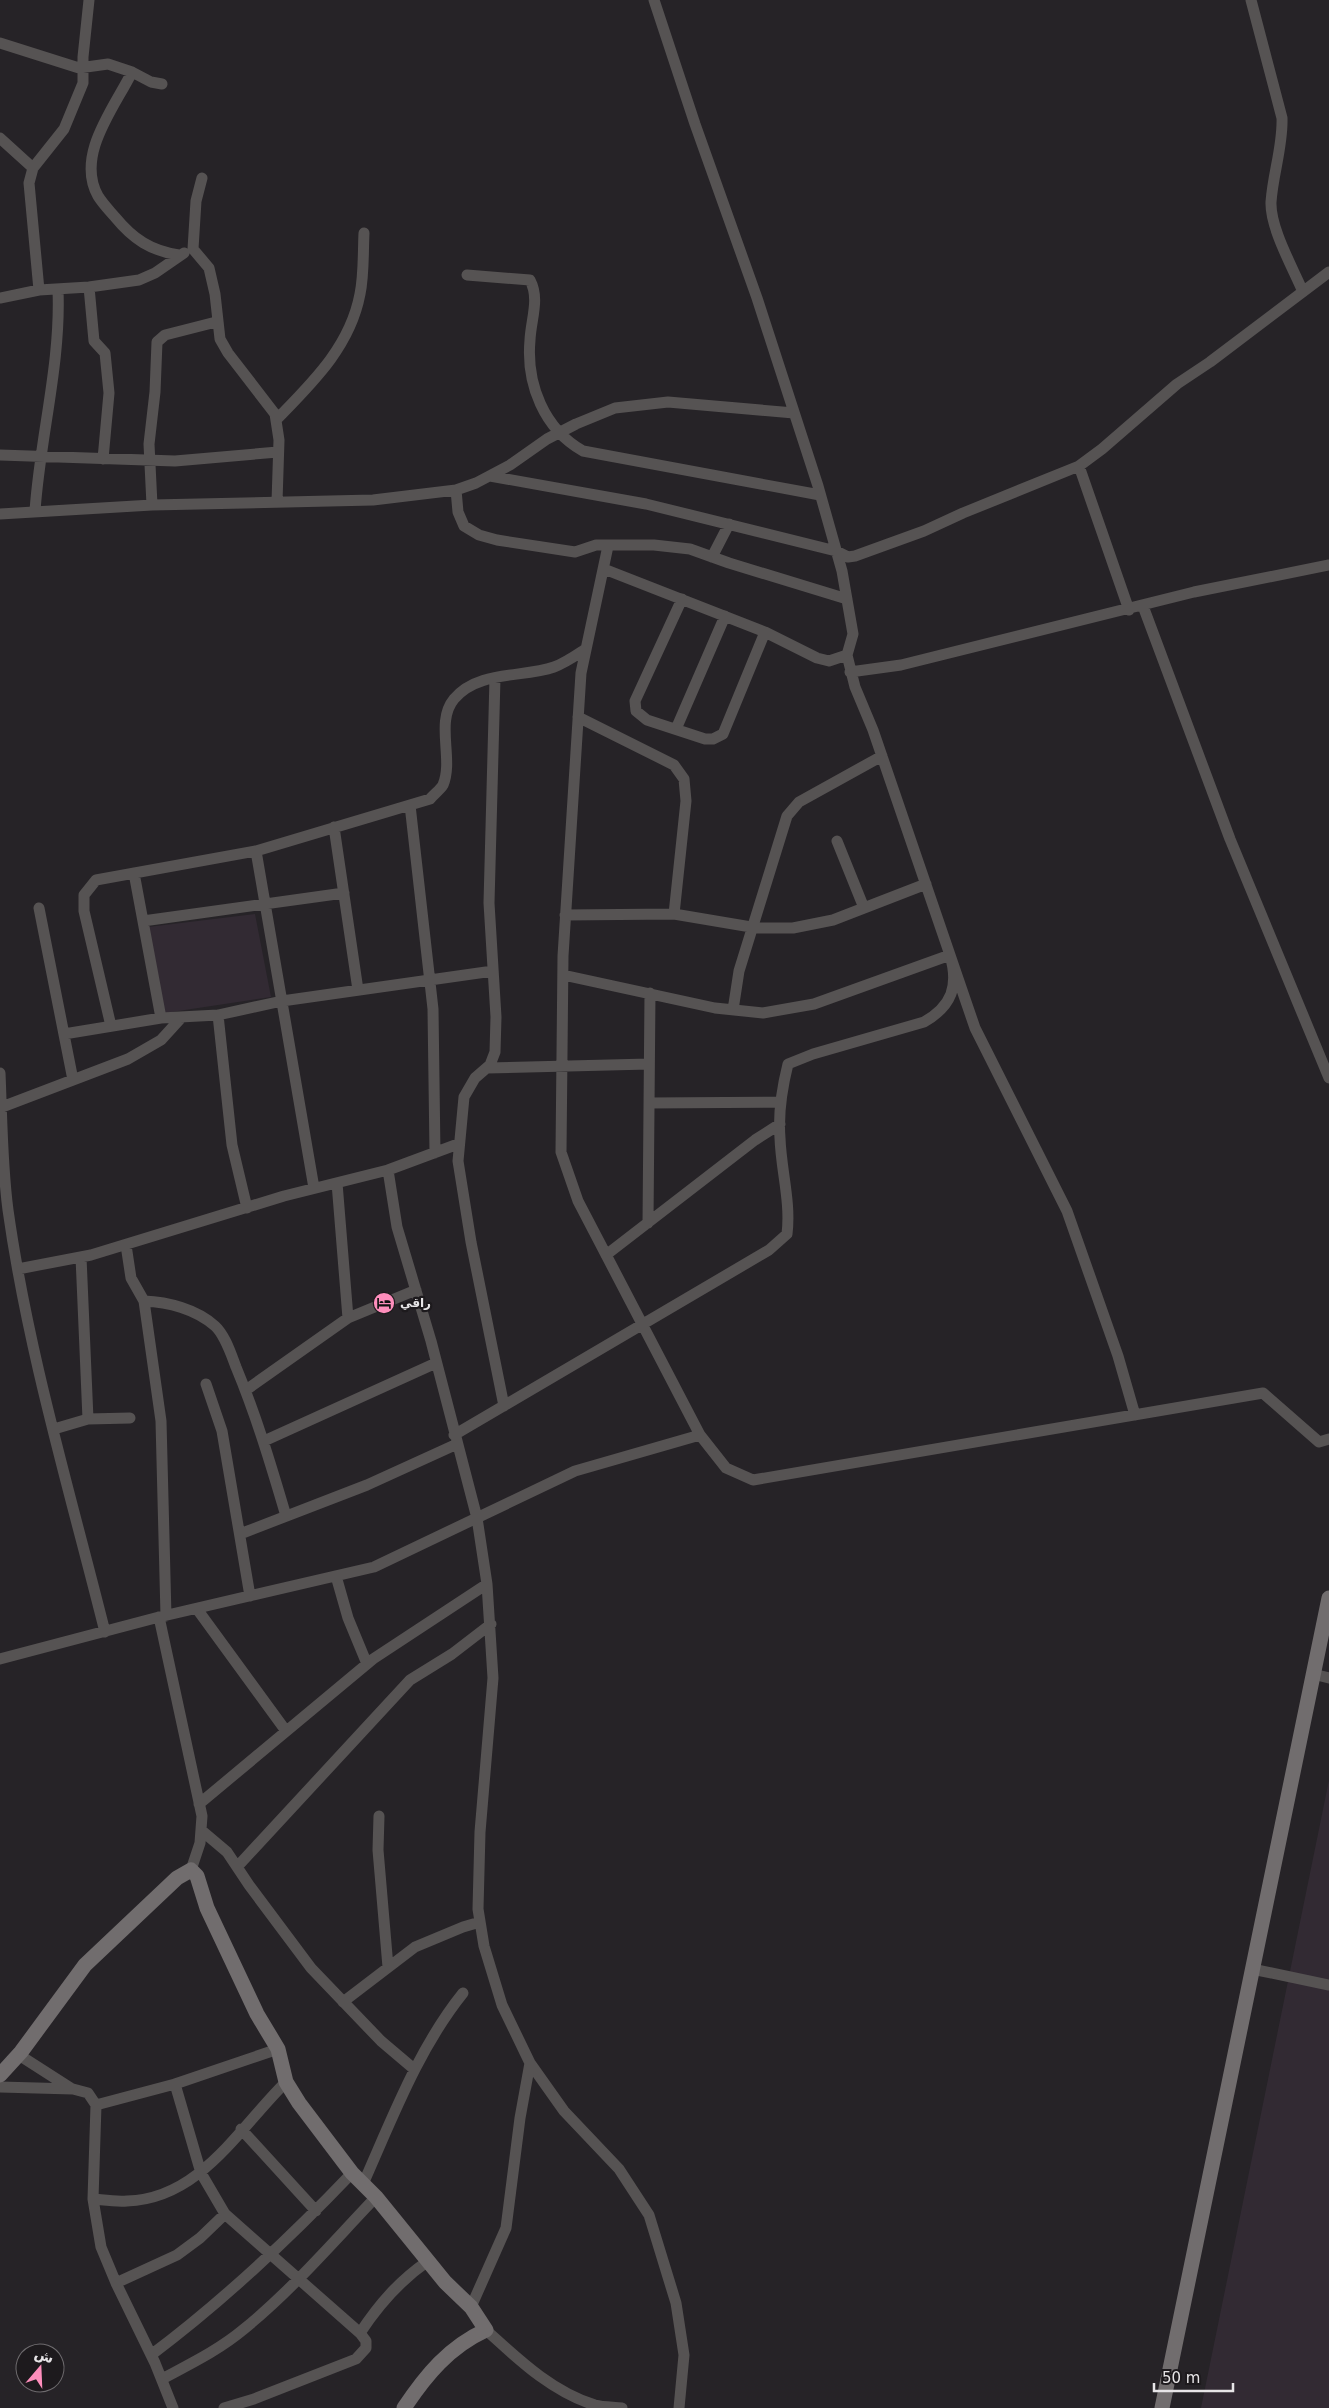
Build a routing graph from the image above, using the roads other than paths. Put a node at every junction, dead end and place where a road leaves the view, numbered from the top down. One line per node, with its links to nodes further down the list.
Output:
1 (90, 0): 5 (street)
2 (654, 0): 22 (street)
3 (1251, 0): 19 (street)
4 (0, 44): 5 (street)
5 (84, 68): 6 (street); 9 (street)
6 (132, 72): 7 (street); 13 (street)
7 (162, 84)
8 (0, 138): 9 (street)
9 (33, 168): 17 (street)
10 (202, 178): 12 (street)
11 (364, 233): 23 (street)
12 (193, 249): 13 (street); 21 (street)
13 (179, 255): 16 (street)
14 (1329, 272): 19 (street)
15 (467, 275): 24 (street)
16 (89, 288): 18 (street); 28 (street)
17 (39, 290): 18 (street); 20 (street)
18 (58, 290): 27 (street)
19 (1303, 292): 30 (street)
20 (0, 298)
21 (216, 322): 23 (street); 29 (street)
22 (794, 412): 24 (street); 33 (street)
23 (276, 420): 25 (street)
24 (558, 433): 31 (street); 33 (street)
25 (278, 452): 29 (street); 34 (street)
26 (0, 455): 27 (street)
27 (40, 456): 28 (street); 36 (street)
28 (103, 459): 29 (street)
29 (149, 460): 35 (street)
30 (1079, 466): 40 (street); 47 (street)
31 (490, 476): 32 (street); 38 (street)
32 (456, 490): 34 (street); 39 (street)
33 (820, 495): 40 (street)
34 (277, 502): 35 (street)
35 (152, 505): 36 (street)
36 (36, 512): 37 (street)
37 (0, 514)
38 (729, 524): 40 (street); 41 (street)
39 (608, 546): 41 (street); 43 (street)
40 (836, 551): 45 (street)
41 (712, 557): 45 (street)
42 (1329, 565): 46 (street)
43 (604, 569): 44 (street); 50 (street)
44 (682, 599): 48 (street); 55 (street)
45 (847, 599): 51 (street)
46 (1143, 606): 47 (street); 88 (street)
47 (1129, 610): 52 (street)
48 (725, 616): 49 (street); 55 (street)
49 (765, 632): 51 (street); 55 (street)
50 (584, 650): 53 (street); 54 (street)
51 (847, 656): 52 (street)
52 (850, 672): 56 (street)
53 (495, 678): 57 (street); 72 (street)
54 (578, 717): 67 (street); 68 (street)
55 (676, 729)
56 (882, 756): 62 (street); 70 (street)
57 (410, 805): 58 (street); 74 (street)
58 (334, 827): 60 (street); 63 (street)
59 (837, 841): 66 (street)
60 (256, 851): 61 (street); 64 (street)
61 (134, 873): 69 (street); 82 (street)
62 (926, 884): 66 (street); 71 (street)
63 (344, 893): 64 (street); 75 (street)
64 (266, 905): 69 (street); 77 (street)
65 (39, 908): 83 (street)
66 (864, 908): 70 (street)
67 (674, 914): 68 (street); 70 (street)
68 (565, 915): 73 (street)
69 (143, 921): 80 (street)
70 (752, 927): 78 (street)
71 (950, 955): 78 (street); 90 (street); 113 (street)
72 (493, 971): 74 (street); 86 (street)
73 (563, 974): 76 (street); 85 (street)
74 (429, 979): 75 (street); 95 (street)
75 (358, 990): 77 (street)
76 (650, 993): 78 (street); 84 (street)
77 (282, 1001): 79 (street); 98 (street)
78 (733, 1010)
79 (218, 1015): 81 (street); 99 (street)
80 (161, 1018): 81 (street); 82 (street)
81 (181, 1018): 89 (street)
82 (110, 1026): 83 (street)
83 (64, 1034): 89 (street)
84 (649, 1064): 85 (street); 91 (street)
85 (562, 1066): 86 (street); 102 (street)
86 (487, 1068): 94 (street)
87 (0, 1073): 92 (street)
88 (1329, 1078)
89 (74, 1080): 92 (street)
90 (781, 1102): 91 (street); 93 (street)
91 (649, 1103): 100 (street)
92 (2, 1107): 104 (street)
93 (780, 1124): 100 (street); 108 (street)
94 (458, 1144): 95 (street); 112 (street)
95 (435, 1153): 96 (street)
96 (388, 1170): 97 (street); 105 (street)
97 (337, 1183): 98 (street); 107 (street)
98 (314, 1188): 99 (street)
99 (247, 1208): 101 (street)
100 (648, 1223): 102 (street)
101 (126, 1245): 103 (street); 106 (street)
102 (606, 1255): 108 (street)
103 (81, 1257): 104 (street); 115 (street)
104 (18, 1269): 116 (street)
105 (416, 1290): 107 (street); 109 (street)
106 (144, 1302): 111 (street); 129 (street)
107 (348, 1318): 111 (street)
108 (642, 1325): 112 (street); 117 (street)
109 (436, 1363): 119 (street); 120 (street)
110 (206, 1384): 123 (street)
111 (246, 1390): 120 (street)
112 (504, 1406): 119 (street)
113 (1135, 1415): 117 (street); 118 (street)
114 (130, 1418): 115 (street)
115 (88, 1419): 116 (street)
116 (54, 1429): 131 (street)
117 (700, 1435): 122 (street)
118 (1329, 1439)
119 (456, 1440): 121 (street); 122 (street)
120 (264, 1441): 121 (street)
121 (286, 1516): 123 (street)
122 (477, 1518): 124 (street); 125 (street)
123 (240, 1534): 126 (street)
124 (336, 1576): 126 (street); 133 (street)
125 (487, 1584): 130 (street); 133 (street)
126 (250, 1596): 128 (street)
127 (1329, 1598): 134 (street)
128 (197, 1608): 129 (street); 136 (street)
129 (162, 1617): 131 (street); 137 (street)
130 (491, 1624): 140 (street); 142 (street)
131 (105, 1632): 132 (street)
132 (0, 1659)
133 (366, 1664): 136 (street)
134 (1313, 1674): 135 (street); 144 (street)
135 (1329, 1678)
136 (286, 1731): 137 (street)
137 (199, 1804): 139 (street)
138 (378, 1816): 143 (street)
139 (201, 1830): 140 (street); 141 (street)
140 (237, 1867): 147 (street)
141 (191, 1870): 148 (street); 149 (street)
142 (480, 1922): 143 (street); 150 (street)
143 (388, 1967): 147 (street)
144 (1252, 1970): 145 (street); 180 (street)
145 (1329, 1985)
146 (463, 1993): 151 (street)
147 (343, 2002): 151 (street)
148 (278, 2049): 153 (street); 154 (street)
149 (18, 2055): 152 (street); 156 (street)
150 (530, 2063): 169 (street); 179 (street)
151 (414, 2069): 160 (street)
152 (0, 2075)
153 (286, 2082): 158 (street); 160 (street)
154 (175, 2084): 157 (street); 159 (street)
155 (0, 2087): 156 (street)
156 (72, 2089): 157 (street)
157 (96, 2105): 162 (street)
158 (241, 2129): 159 (street); 163 (street)
159 (201, 2173): 162 (street); 164 (street)
160 (357, 2179): 161 (street); 163 (street)
161 (376, 2197): 166 (street); 167 (street)
162 (93, 2199): 168 (street)
163 (316, 2211): 165 (street)
164 (225, 2214): 165 (street); 168 (street)
165 (270, 2254): 167 (street); 172 (street)
166 (428, 2261): 169 (street); 171 (street)
167 (298, 2278): 171 (street); 173 (street)
168 (116, 2284): 172 (street)
169 (471, 2307): 170 (street)
170 (486, 2330): 174 (street); 177 (street)
171 (360, 2333): 176 (street)
172 (151, 2354): 173 (street)
173 (162, 2379): 175 (street)
174 (594, 2406): 178 (street)
175 (173, 2408)
176 (224, 2408)
177 (404, 2408)
178 (622, 2408)
179 (679, 2408)
180 (1162, 2408)

